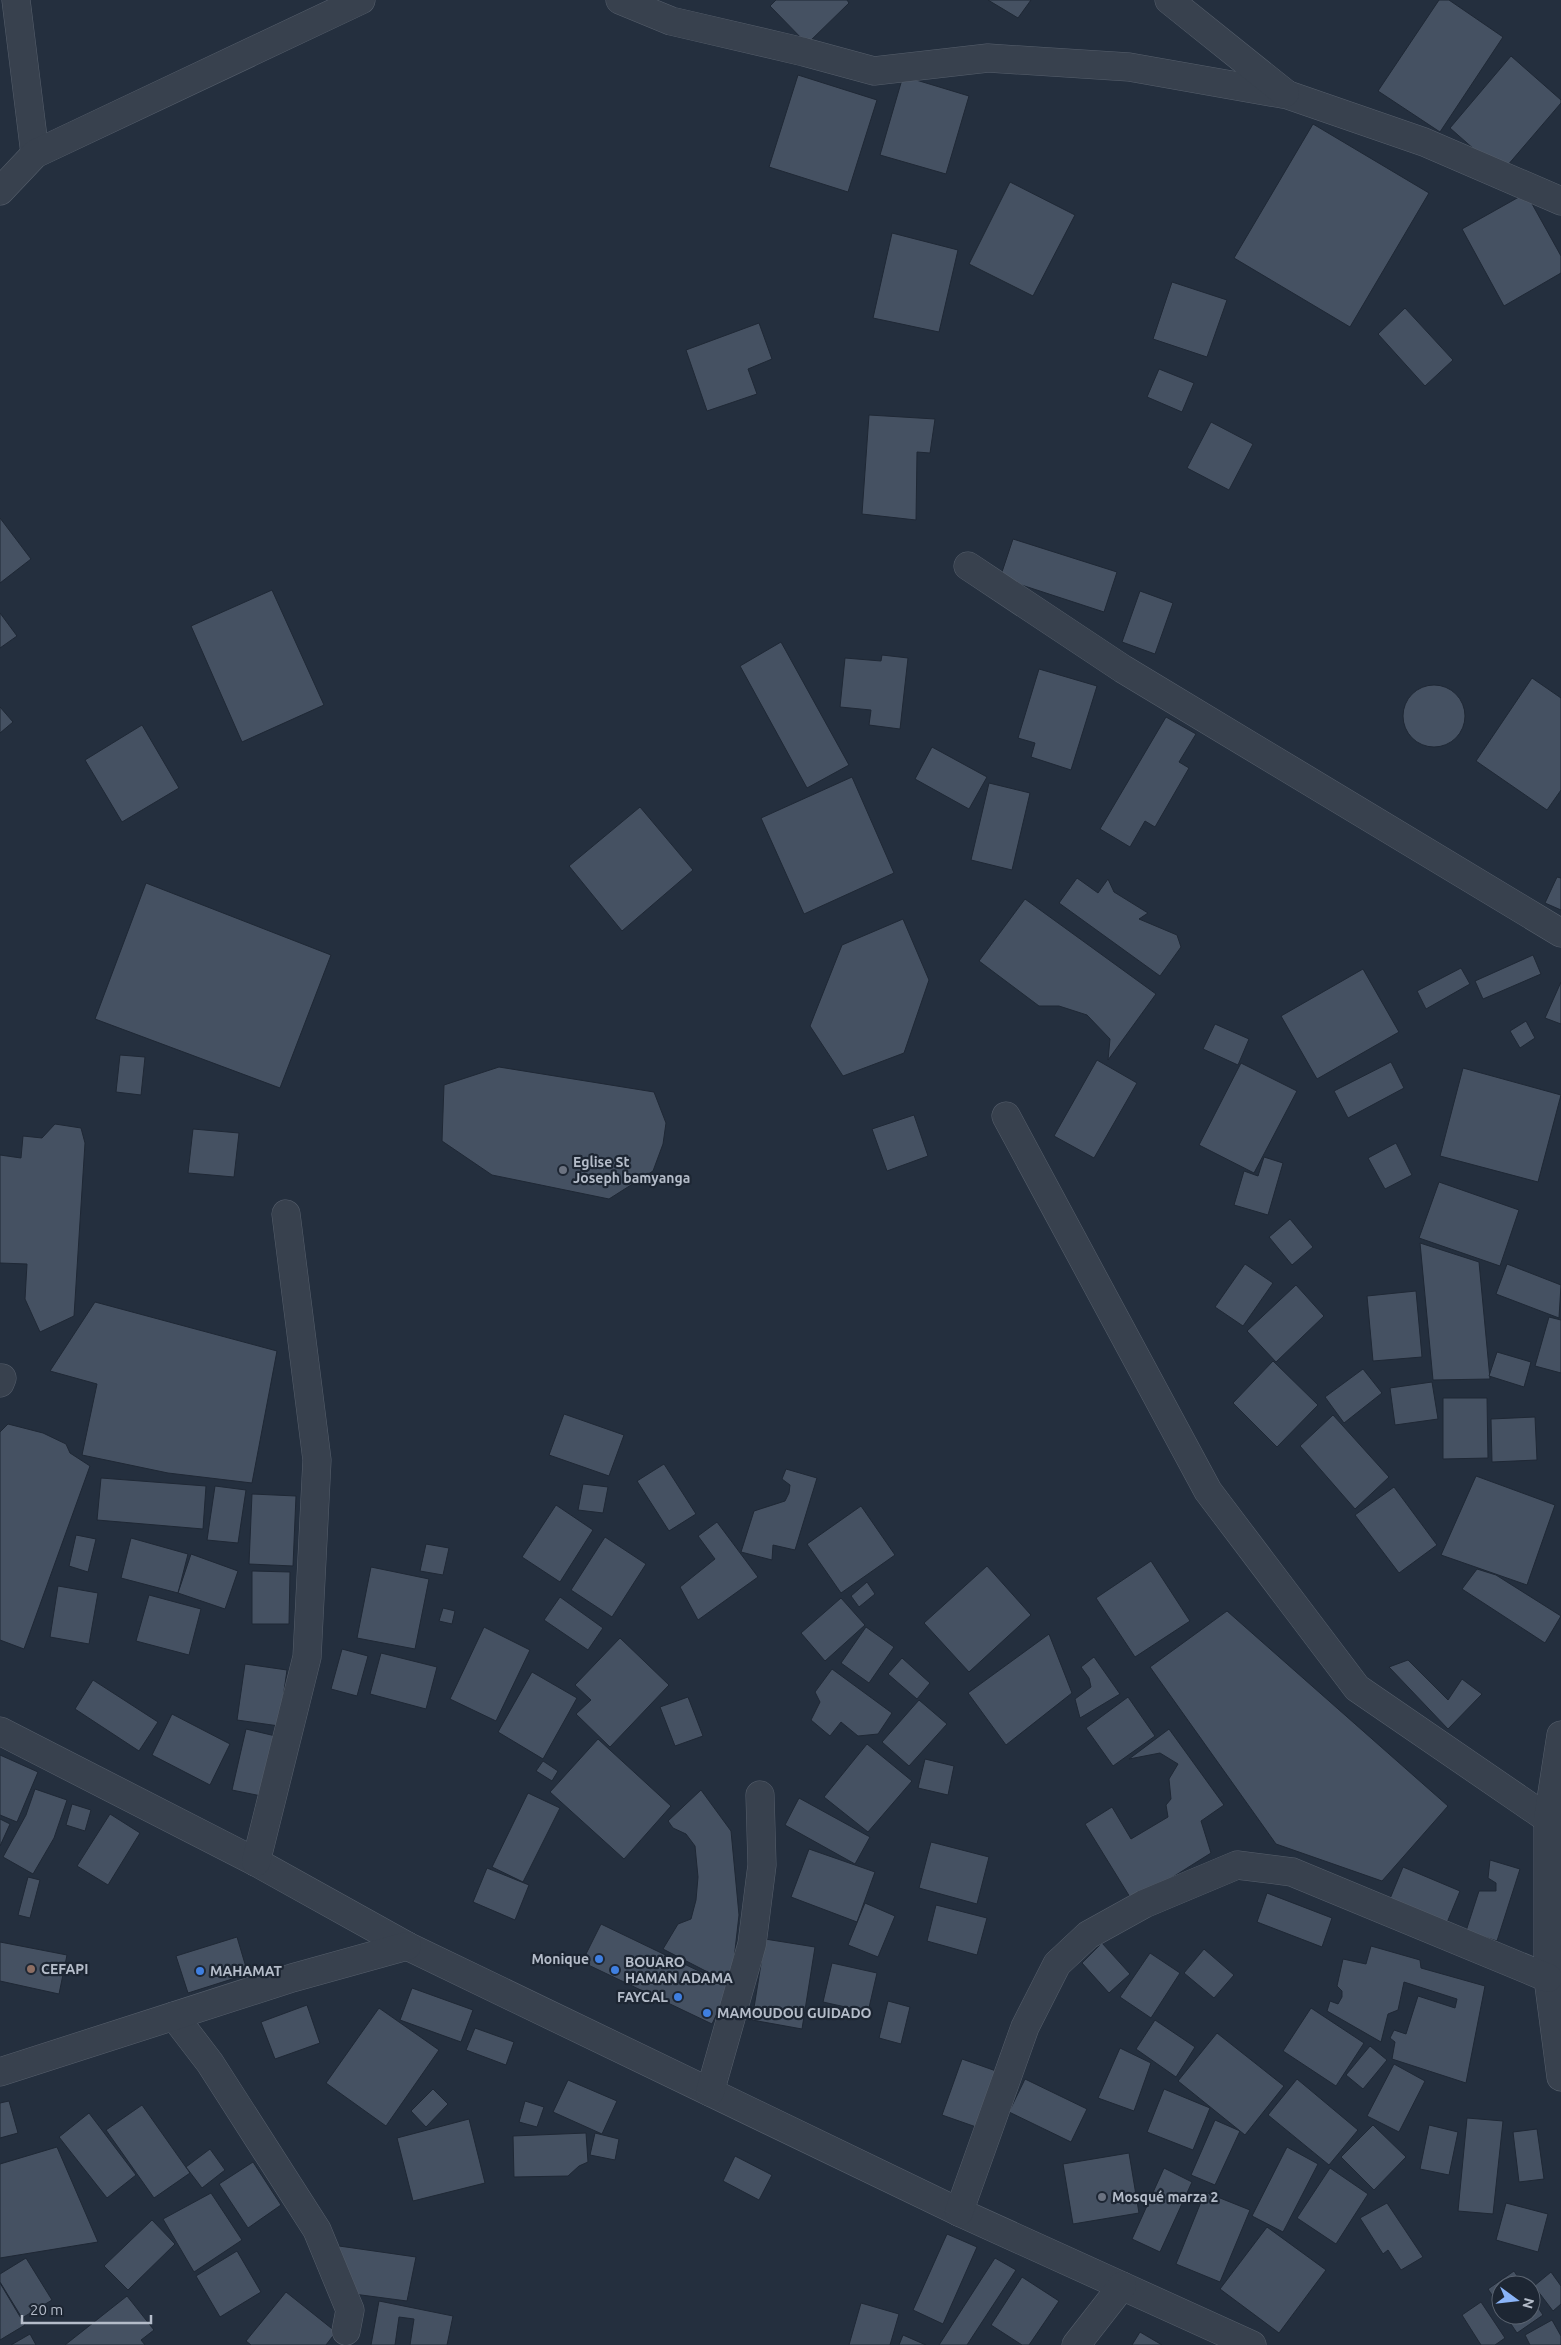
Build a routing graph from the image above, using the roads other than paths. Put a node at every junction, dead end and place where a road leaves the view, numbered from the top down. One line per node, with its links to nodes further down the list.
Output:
1 (16, 0): 6 (street)
2 (361, 0): 6 (street)
3 (620, 0): 5 (street)
4 (1170, 0): 5 (street)
5 (1288, 95): 8 (street)
6 (35, 154): 7 (street)
7 (0, 191)
8 (1561, 201)
9 (968, 566): 10 (street)
10 (1561, 933)
11 (1006, 1116): 16 (street)
12 (286, 1214): 17 (street)
13 (0, 1731): 17 (street)
14 (1561, 1735): 16 (street)
15 (760, 1795): 23 (street)
16 (1548, 1819): 19 (street)
17 (256, 1862): 18 (street)
18 (408, 1946): 20 (street); 23 (street)
19 (1548, 1978): 22 (street); 24 (street)
20 (174, 2016): 21 (street); 26 (street)
21 (0, 2072)
22 (1561, 2077)
23 (710, 2092): 24 (street)
24 (959, 2212): 25 (street)
25 (1122, 2286): 27 (street); 28 (street)
26 (346, 2331)
27 (1076, 2345)
28 (1252, 2345)

